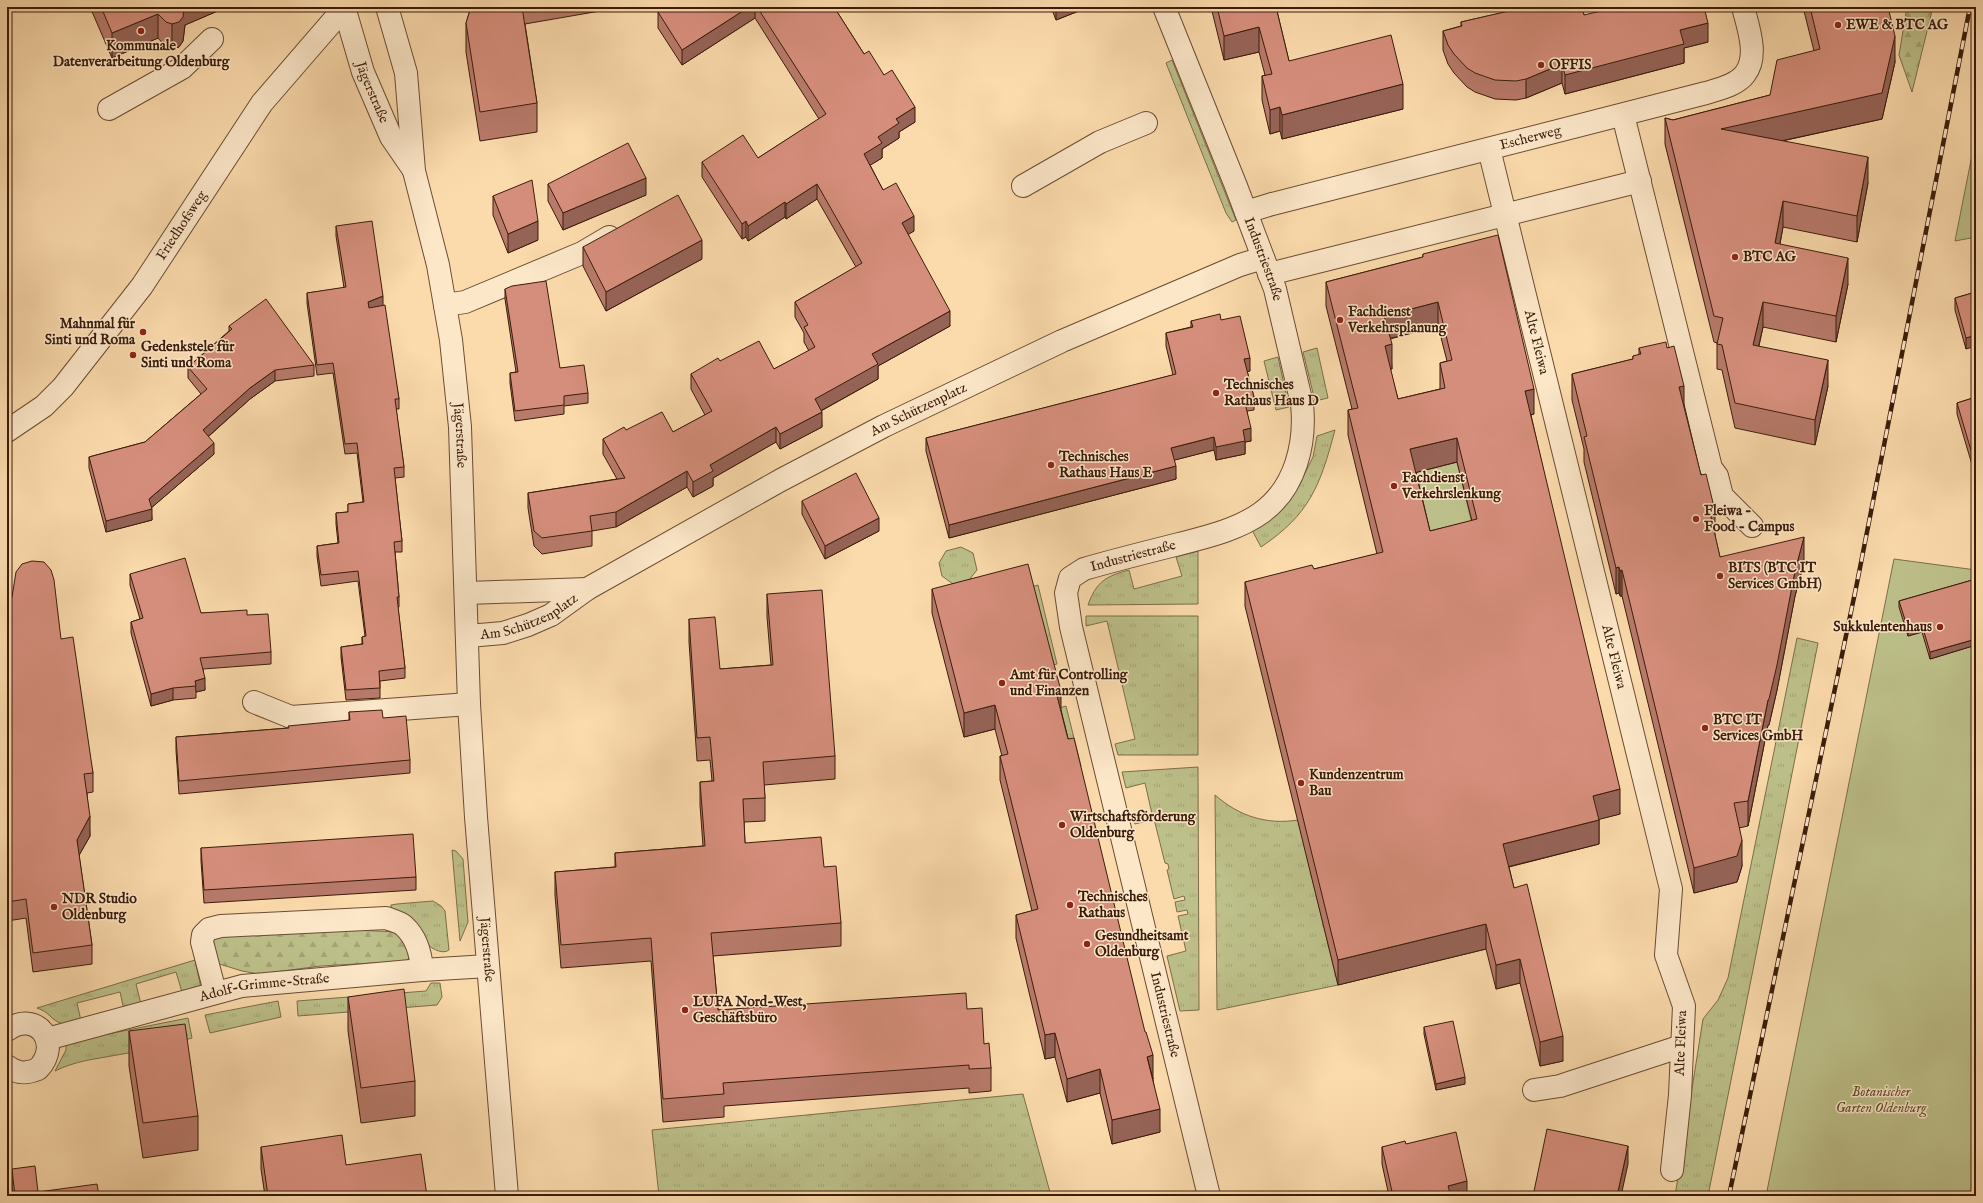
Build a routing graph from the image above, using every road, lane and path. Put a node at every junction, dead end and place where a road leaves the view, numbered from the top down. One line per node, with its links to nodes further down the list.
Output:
1 (344, 7): 10 (street, Jägerstraße); 18 (street, Friedhofsweg)
2 (387, 7): 10 (street, Jägerstraße)
3 (1164, 7): 13 (street, Industriestraße)
4 (1743, 7): 7 (street, Escherweg)
5 (212, 40): 6 (street)
6 (109, 108)
7 (1623, 115): 9 (street, Escherweg); 11 (street)
8 (1146, 123): 12 (street)
9 (1489, 149): 13 (street, Escherweg); 14 (street, Alte Fleiwa)
10 (414, 171): 17 (street, Jägerstraße)
11 (1640, 181): 14 (street, Am Schützenplatz); 19 (street)
12 (1023, 186)
13 (1246, 212): 16 (street, Industriestraße)
14 (1505, 215): 16 (street, Am Schützenplatz); 30 (street, Alte Fleiwa)
15 (627, 227): 17 (street)
16 (1266, 266): 20 (street, Am Schützenplatz); 35 (street, Industriestraße)
17 (445, 305): 21 (street, Jägerstraße)
18 (7, 431)
19 (1752, 526)
20 (587, 589): 21 (street, Am Schützenplatz); 22 (street, Am Schützenplatz)
21 (466, 593): 22 (street, Jägerstraße)
22 (468, 636): 24 (street, Jägerstraße)
23 (254, 702): 24 (street)
24 (469, 704): 25 (street, Jägerstraße)
25 (488, 966): 26 (street, Adolf-Grimme-Straße); 34 (street, Jägerstraße)
26 (422, 970): 27 (street, Adolf-Grimme-Straße); 27 (street)
27 (215, 992): 29 (street, Adolf-Grimme-Straße)
28 (7, 1030): 29 (street)
29 (47, 1039): 31 (street)
30 (1682, 1046): 32 (street); 33 (street, Alte Fleiwa)
31 (7, 1066)
32 (1534, 1090)
33 (1672, 1170)
34 (507, 1196)
35 (1209, 1196)

